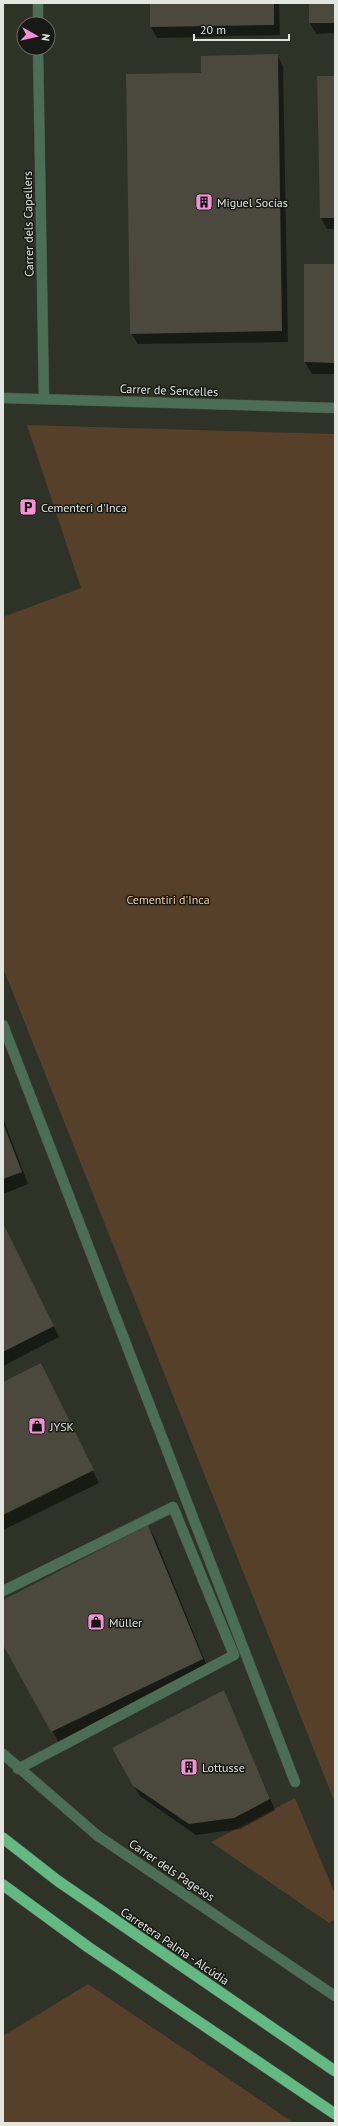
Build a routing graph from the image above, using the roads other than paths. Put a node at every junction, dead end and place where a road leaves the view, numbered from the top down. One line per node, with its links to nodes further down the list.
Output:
1 (38, 3): 2 (street)
2 (38, 16)
3 (38, 56): 5 (street, Carrer dels Capellers)
4 (3, 398): 5 (street, Carrer de Sencelles)
5 (44, 399): 6 (street, Carrer de Sencelles)
6 (335, 408)
7 (3, 1025): 11 (street)
8 (3, 1591): 10 (street)
9 (3, 1754): 10 (street, Carrer dels Pagesos)
10 (18, 1769): 14 (street, Carrer dels Pagesos)
11 (295, 1782)
12 (3, 1838): 15 (highway, Carretera Palma - Alcúdia)
13 (3, 1884): 16 (highway)
14 (335, 1996)
15 (335, 2071)
16 (335, 2114)

